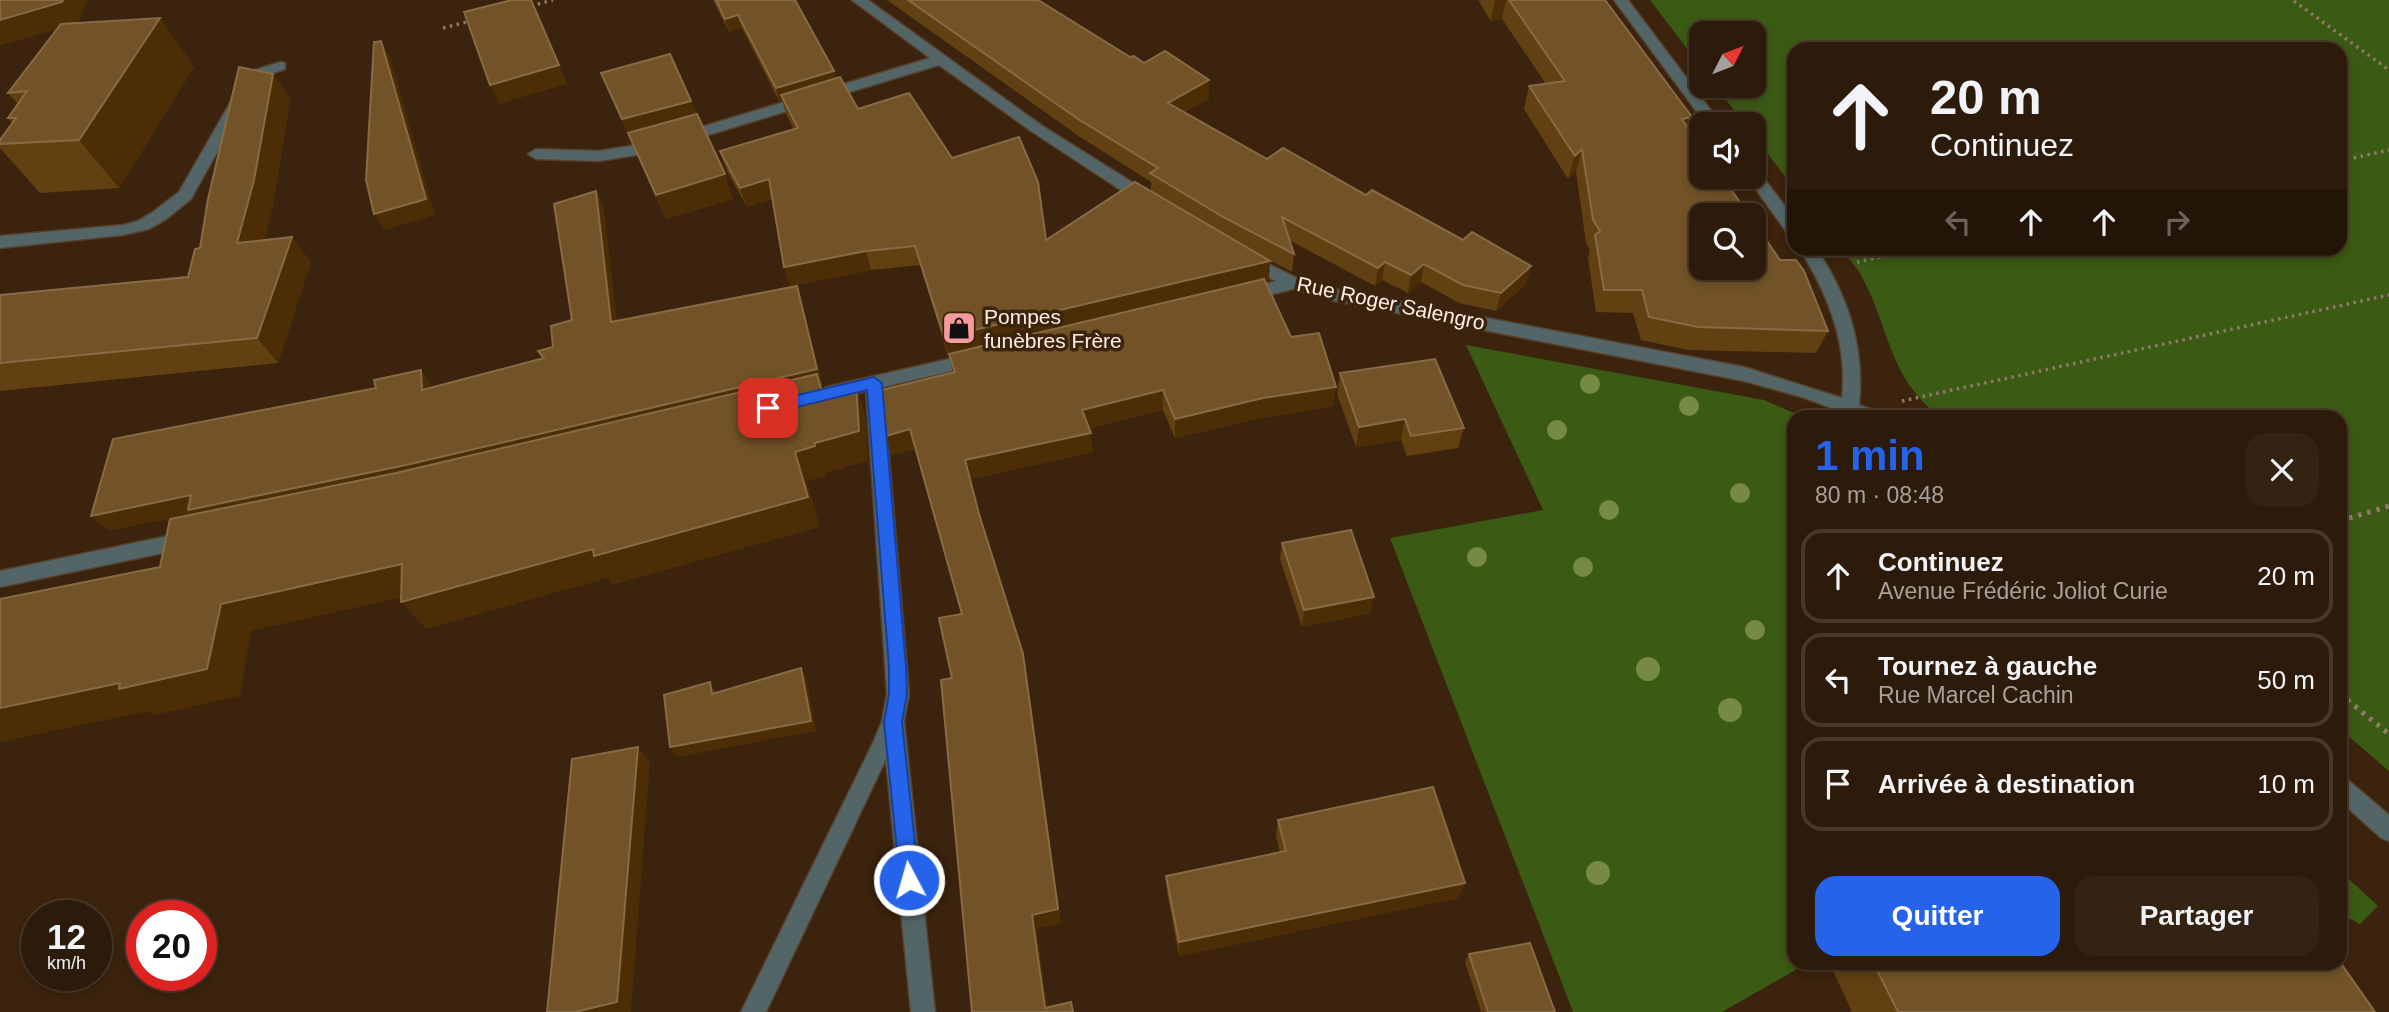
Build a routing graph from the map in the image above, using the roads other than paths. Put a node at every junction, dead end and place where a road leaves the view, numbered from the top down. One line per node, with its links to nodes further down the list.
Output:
1 (859, 0): 3 (street)
2 (1622, 0): 5 (street)
3 (940, 60): 6 (street); 8 (street)
4 (280, 66): 10 (street)
5 (1705, 112)
6 (536, 154)
7 (1764, 189): 9 (street)
8 (1162, 209)
9 (1787, 221)
10 (0, 242)
11 (1227, 248): 13 (street, Rue Roger Salengro)
12 (1813, 256): 18 (street)
13 (1293, 284): 14 (street); 18 (street, Rue Roger Salengro)
14 (1225, 299)
15 (996, 354): 16 (street)
16 (874, 383): 17 (street); 22 (street)
17 (808, 398)
18 (1850, 408): 19 (street, Rue Roger Salengro)
19 (1855, 410)
20 (200, 538): 21 (street)
21 (0, 579)
22 (893, 722): 25 (street); 26 (street)
23 (2347, 793): 24 (street)
24 (2389, 830)
25 (753, 1012)
26 (923, 1012)

